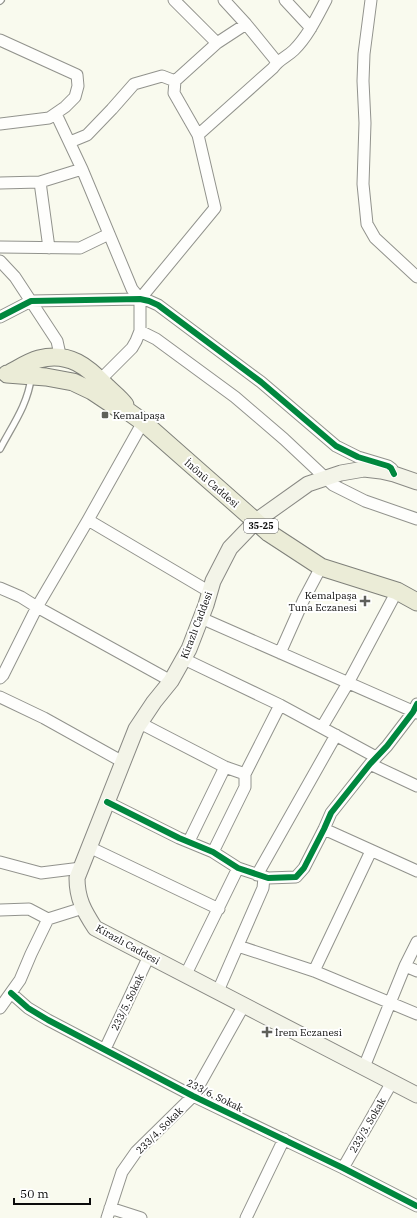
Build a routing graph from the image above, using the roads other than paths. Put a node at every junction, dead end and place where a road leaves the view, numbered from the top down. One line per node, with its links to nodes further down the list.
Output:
1 (174, 0): 9 (street)
2 (224, 0): 6 (street)
3 (286, 0): 7 (street)
4 (326, 0): 7 (street)
5 (371, 0): 23 (street)
6 (246, 24): 9 (street); 10 (street)
7 (311, 28): 10 (street)
8 (0, 40): 12 (street)
9 (217, 43): 11 (street)
10 (277, 62): 14 (street)
11 (175, 81): 14 (street); 15 (street)
12 (56, 114): 13 (street); 15 (street)
13 (0, 124)
14 (198, 135): 24 (street)
15 (70, 142): 16 (street)
16 (82, 169): 17 (street); 19 (street)
17 (40, 182): 18 (street); 21 (street)
18 (0, 183)
19 (109, 234): 21 (street); 24 (street)
20 (0, 247): 21 (street)
21 (49, 248)
22 (0, 261): 25 (street)
23 (417, 277)
24 (140, 299): 25 (street); 27 (street); 38 (street)
25 (31, 301): 26 (street); 28 (street)
26 (0, 317)
27 (140, 331): 33 (street); 39 (street)
28 (59, 357): 29 (main road, 35-25); 30 (main road, 35-25); 32 (main road)
29 (83, 365): 33 (main road, 35-25); 34 (main road)
30 (4, 375): 31 (main road, İnönü Caddesi / 35-25)
31 (31, 376): 32 (main road, İnönü Caddesi / 35-25); 37 (lane)
32 (56, 378): 34 (main road, İnönü Caddesi / 35-25)
33 (100, 380): 35 (main road, 35-25)
34 (73, 382): 35 (main road, İnönü Caddesi / 35-25)
35 (129, 412): 36 (main road, İnönü Caddesi / 35-25)
36 (143, 422): 42 (street); 43 (main road, İnönü Caddesi / 35-25)
37 (0, 449)
38 (394, 474): 39 (main road, Kirazlı Caddesi); 40 (main road, Kirazlı Caddesi)
39 (325, 478): 41 (street); 43 (main road, Kirazlı Caddesi)
40 (417, 482)
41 (417, 519)
42 (88, 520): 47 (street); 49 (street)
43 (256, 521): 44 (main road, İnönü Caddesi / 35-25); 47 (main road, Kirazlı Caddesi)
44 (321, 567): 46 (main road, İnönü Caddesi / 35-25); 51 (street)
45 (0, 588): 49 (street)
46 (397, 591): 48 (main road, İnönü Caddesi / 35-25); 55 (street)
47 (210, 592): 50 (main road, Kirazlı Caddesi)
48 (417, 602)
49 (37, 607): 53 (street); 54 (street)
50 (201, 618): 51 (street); 52 (main road, Kirazlı Caddesi)
51 (280, 653): 55 (street)
52 (184, 658): 54 (main road, Kirazlı Caddesi); 57 (street)
53 (0, 678)
54 (171, 681): 59 (main road, Kirazlı Caddesi)
55 (348, 683): 58 (street); 60 (street)
56 (0, 697): 63 (street)
57 (280, 705): 60 (street); 65 (street)
58 (416, 710): 62 (street)
59 (140, 723): 63 (main road, Kirazlı Caddesi); 64 (street)
60 (322, 727): 61 (street)
61 (336, 734): 62 (street); 77 (street)
62 (373, 760): 66 (street); 68 (street)
63 (123, 762): 67 (main road, Kirazlı Caddesi)
64 (225, 767): 65 (street); 69 (street)
65 (245, 774): 72 (street)
66 (417, 786)
67 (107, 802): 69 (street); 70 (main road, Kirazlı Caddesi)
68 (324, 829): 71 (street); 77 (street)
69 (189, 840): 72 (street)
70 (90, 847): 74 (main road, Kirazlı Caddesi); 79 (street)
71 (371, 851): 76 (street); 86 (street)
72 (213, 852): 75 (street)
73 (0, 862): 74 (street)
74 (81, 868): 78 (main road, Kirazlı Caddesi)
75 (238, 868): 77 (street); 79 (street)
76 (417, 871)
77 (260, 876): 83 (street)
78 (83, 908): 81 (street); 84 (main road, Kirazlı Caddesi)
79 (219, 909): 88 (street)
80 (0, 910): 81 (street)
81 (48, 919): 90 (street)
82 (417, 942): 85 (street)
83 (238, 946): 86 (street); 89 (street)
84 (150, 956): 88 (main road, Kirazlı Caddesi); 95 (street, 233/5. Sokak)
85 (405, 966): 87 (street); 91 (street)
86 (314, 971): 91 (street)
87 (417, 972)
88 (186, 974): 89 (main road, Kirazlı Caddesi)
89 (218, 991): 92 (main road, Kirazlı Caddesi)
90 (11, 993): 93 (street); 95 (street, 233/6. Sokak)
91 (390, 1003): 94 (street); 96 (street)
92 (244, 1005): 96 (main road, Kirazlı Caddesi); 99 (street, 233/4. Sokak)
93 (0, 1008)
94 (417, 1014)
95 (105, 1049): 99 (street, 233/6. Sokak)
96 (364, 1067): 97 (main road, Kirazlı Caddesi)
97 (392, 1082): 98 (main road, Kirazlı Caddesi); 101 (street, 233/3. Sokak)
98 (417, 1094)
99 (193, 1096): 100 (street, 233/6. Sokak); 103 (street, 233/4. Sokak)
100 (284, 1139): 101 (street, 233/6. Sokak); 105 (street)
101 (343, 1168): 102 (street, 233/6. Sokak)
102 (417, 1206)
103 (109, 1213): 104 (street)
104 (141, 1218)
105 (246, 1218)

